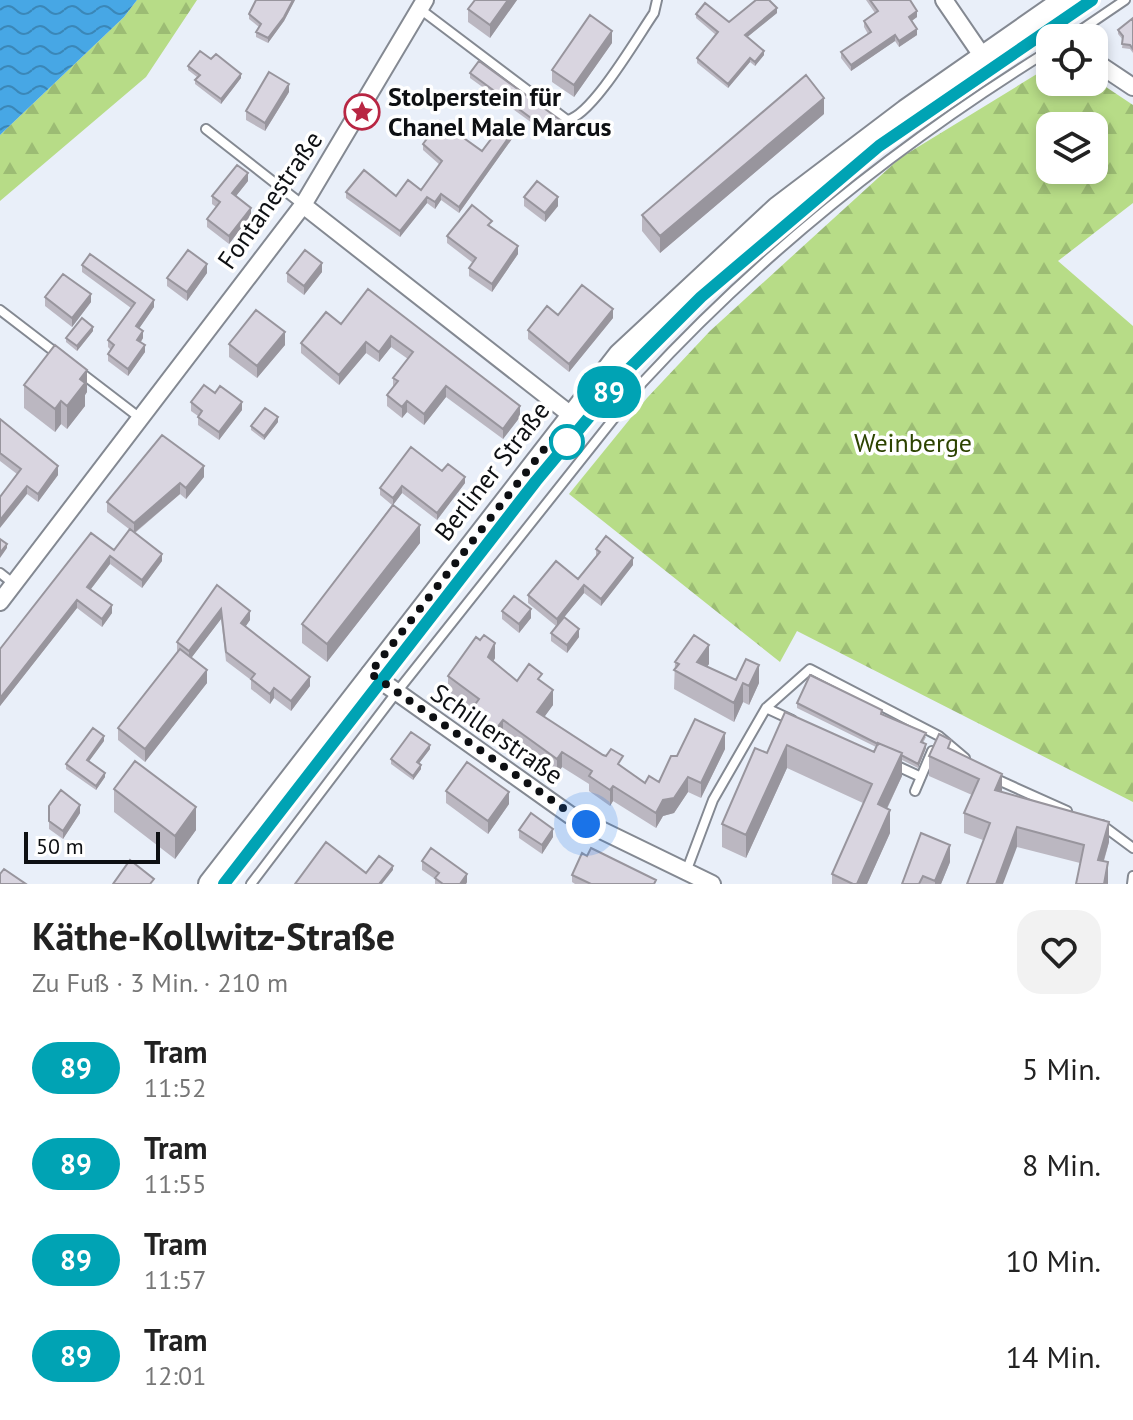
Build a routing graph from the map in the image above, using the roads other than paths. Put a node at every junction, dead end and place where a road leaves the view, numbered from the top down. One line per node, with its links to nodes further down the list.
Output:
1 (657, 0): 5 (lane)
2 (944, 0): 7 (street)
3 (1065, 0): 7 (street, Berliner Straße)
4 (1125, 0): 6 (lane)
5 (423, 4): 12 (street, Fontanestraße)
6 (1090, 24)
7 (983, 57): 14 (street, Berliner Straße)
8 (1036, 59): 20 (lane)
9 (1108, 70): 10 (street)
10 (1133, 87)
11 (206, 129): 12 (lane)
12 (303, 205): 14 (street); 15 (street, Fontanestraße)
13 (0, 310): 15 (lane)
14 (571, 415): 19 (street, Berliner Straße)
15 (140, 418): 17 (street, Fontanestraße)
16 (0, 573): 17 (lane)
17 (14, 584): 18 (street, Fontanestraße)
18 (0, 602)
19 (370, 673): 20 (street, Schillerstraße); 34 (street, Berliner Straße)
20 (396, 693): 33 (street, Schillerstraße); 35 (lane)
21 (766, 708): 22 (lane); 23 (lane); 33 (lane)
22 (803, 725)
23 (939, 736): 25 (lane); 27 (lane)
24 (885, 761): 27 (lane)
25 (978, 768)
26 (988, 774): 29 (lane)
27 (921, 777): 28 (lane)
28 (915, 791)
29 (1076, 814)
30 (1096, 822): 31 (lane)
31 (1133, 848)
32 (1133, 876): 37 (lane)
33 (688, 877): 36 (street, Schillerstraße)
34 (210, 884)
35 (251, 884)
36 (712, 884)
37 (1132, 884)

